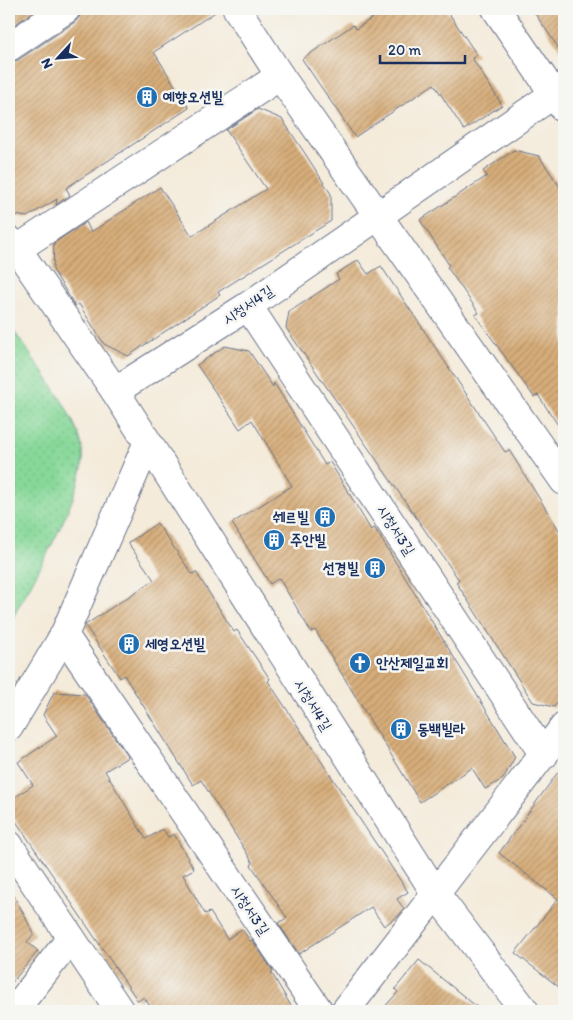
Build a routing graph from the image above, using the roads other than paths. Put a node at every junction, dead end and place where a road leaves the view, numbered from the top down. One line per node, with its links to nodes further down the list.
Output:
1 (66, 9): 4 (street)
2 (238, 9): 5 (street)
3 (496, 9): 6 (street)
4 (9, 47)
5 (280, 76): 7 (street); 8 (street, 시청서4길)
6 (559, 102): 7 (street, 시청서4길)
7 (378, 216): 9 (street, 시청서4길); 12 (street)
8 (13, 245): 10 (street, 시청서4길)
9 (248, 306): 10 (street, 시청서4길); 16 (street, 시청서3길)
10 (115, 391): 11 (street, 시청서4길)
11 (147, 444): 13 (street); 18 (street, 시청서4길)
12 (564, 481)
13 (64, 635): 15 (street); 22 (street, 시청서3길)
14 (564, 727): 16 (street)
15 (9, 728)
16 (544, 755): 18 (street)
17 (9, 845): 19 (street)
18 (436, 894): 23 (street); 24 (street, 시청서4길)
19 (71, 938): 20 (street); 21 (street)
20 (14, 1011)
21 (120, 1011)
22 (319, 1011)
23 (344, 1011)
24 (525, 1011)

